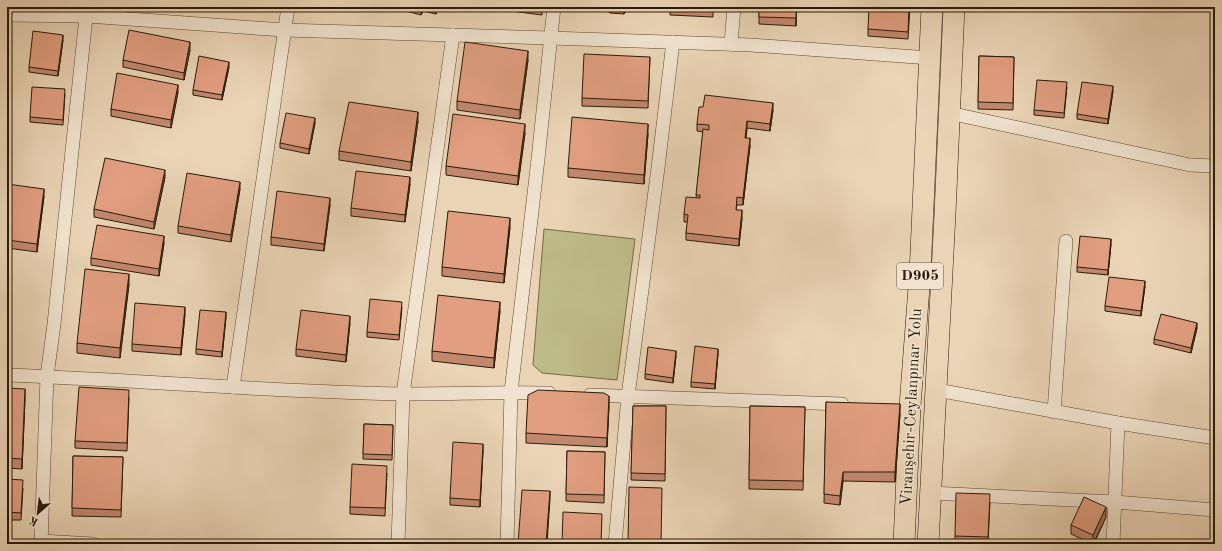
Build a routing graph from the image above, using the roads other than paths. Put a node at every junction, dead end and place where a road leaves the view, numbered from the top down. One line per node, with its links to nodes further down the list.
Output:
1 (288, 7): 8 (street)
2 (554, 7): 10 (street)
3 (734, 7): 12 (street)
4 (932, 7): 13 (main road, Viranşehir-Ceylanpınar Yolu / D905)
5 (954, 7): 14 (main road, Viranşehir-Ceylanpınar Yolu / D905)
6 (87, 12): 7 (street); 8 (street); 18 (street)
7 (7, 15)
8 (284, 30): 9 (street); 19 (street)
9 (453, 35): 10 (street); 22 (street)
10 (551, 38): 11 (street); 21 (street)
11 (673, 42): 12 (street); 25 (street)
12 (731, 44): 13 (street)
13 (930, 58): 38 (main road, Viranşehir-Ceylanpınar Yolu / D905)
14 (949, 113): 15 (street); 20 (main road, Viranşehir-Ceylanpınar Yolu / D905)
15 (1215, 166)
16 (1066, 241): 27 (street)
17 (7, 375): 18 (street)
18 (47, 376): 19 (street); 33 (street)
19 (233, 387): 22 (street)
20 (937, 390): 27 (street); 30 (main road, Viranşehir-Ceylanpınar Yolu / D905)
21 (511, 392): 22 (street); 23 (street); 36 (street)
22 (403, 394): 35 (street)
23 (565, 394)
24 (581, 394): 25 (street)
25 (628, 396): 26 (street); 37 (street)
26 (855, 404)
27 (1054, 412): 28 (street)
28 (1118, 423): 29 (street); 31 (street)
29 (1215, 438)
30 (931, 493): 31 (street); 39 (main road, Viranşehir-Ceylanpınar Yolu / D905)
31 (1115, 502): 32 (street); 40 (street)
32 (1215, 510)
33 (41, 542): 34 (street)
34 (93, 544)
35 (398, 544)
36 (508, 544)
37 (616, 544)
38 (904, 544)
39 (928, 544)
40 (1113, 544)

